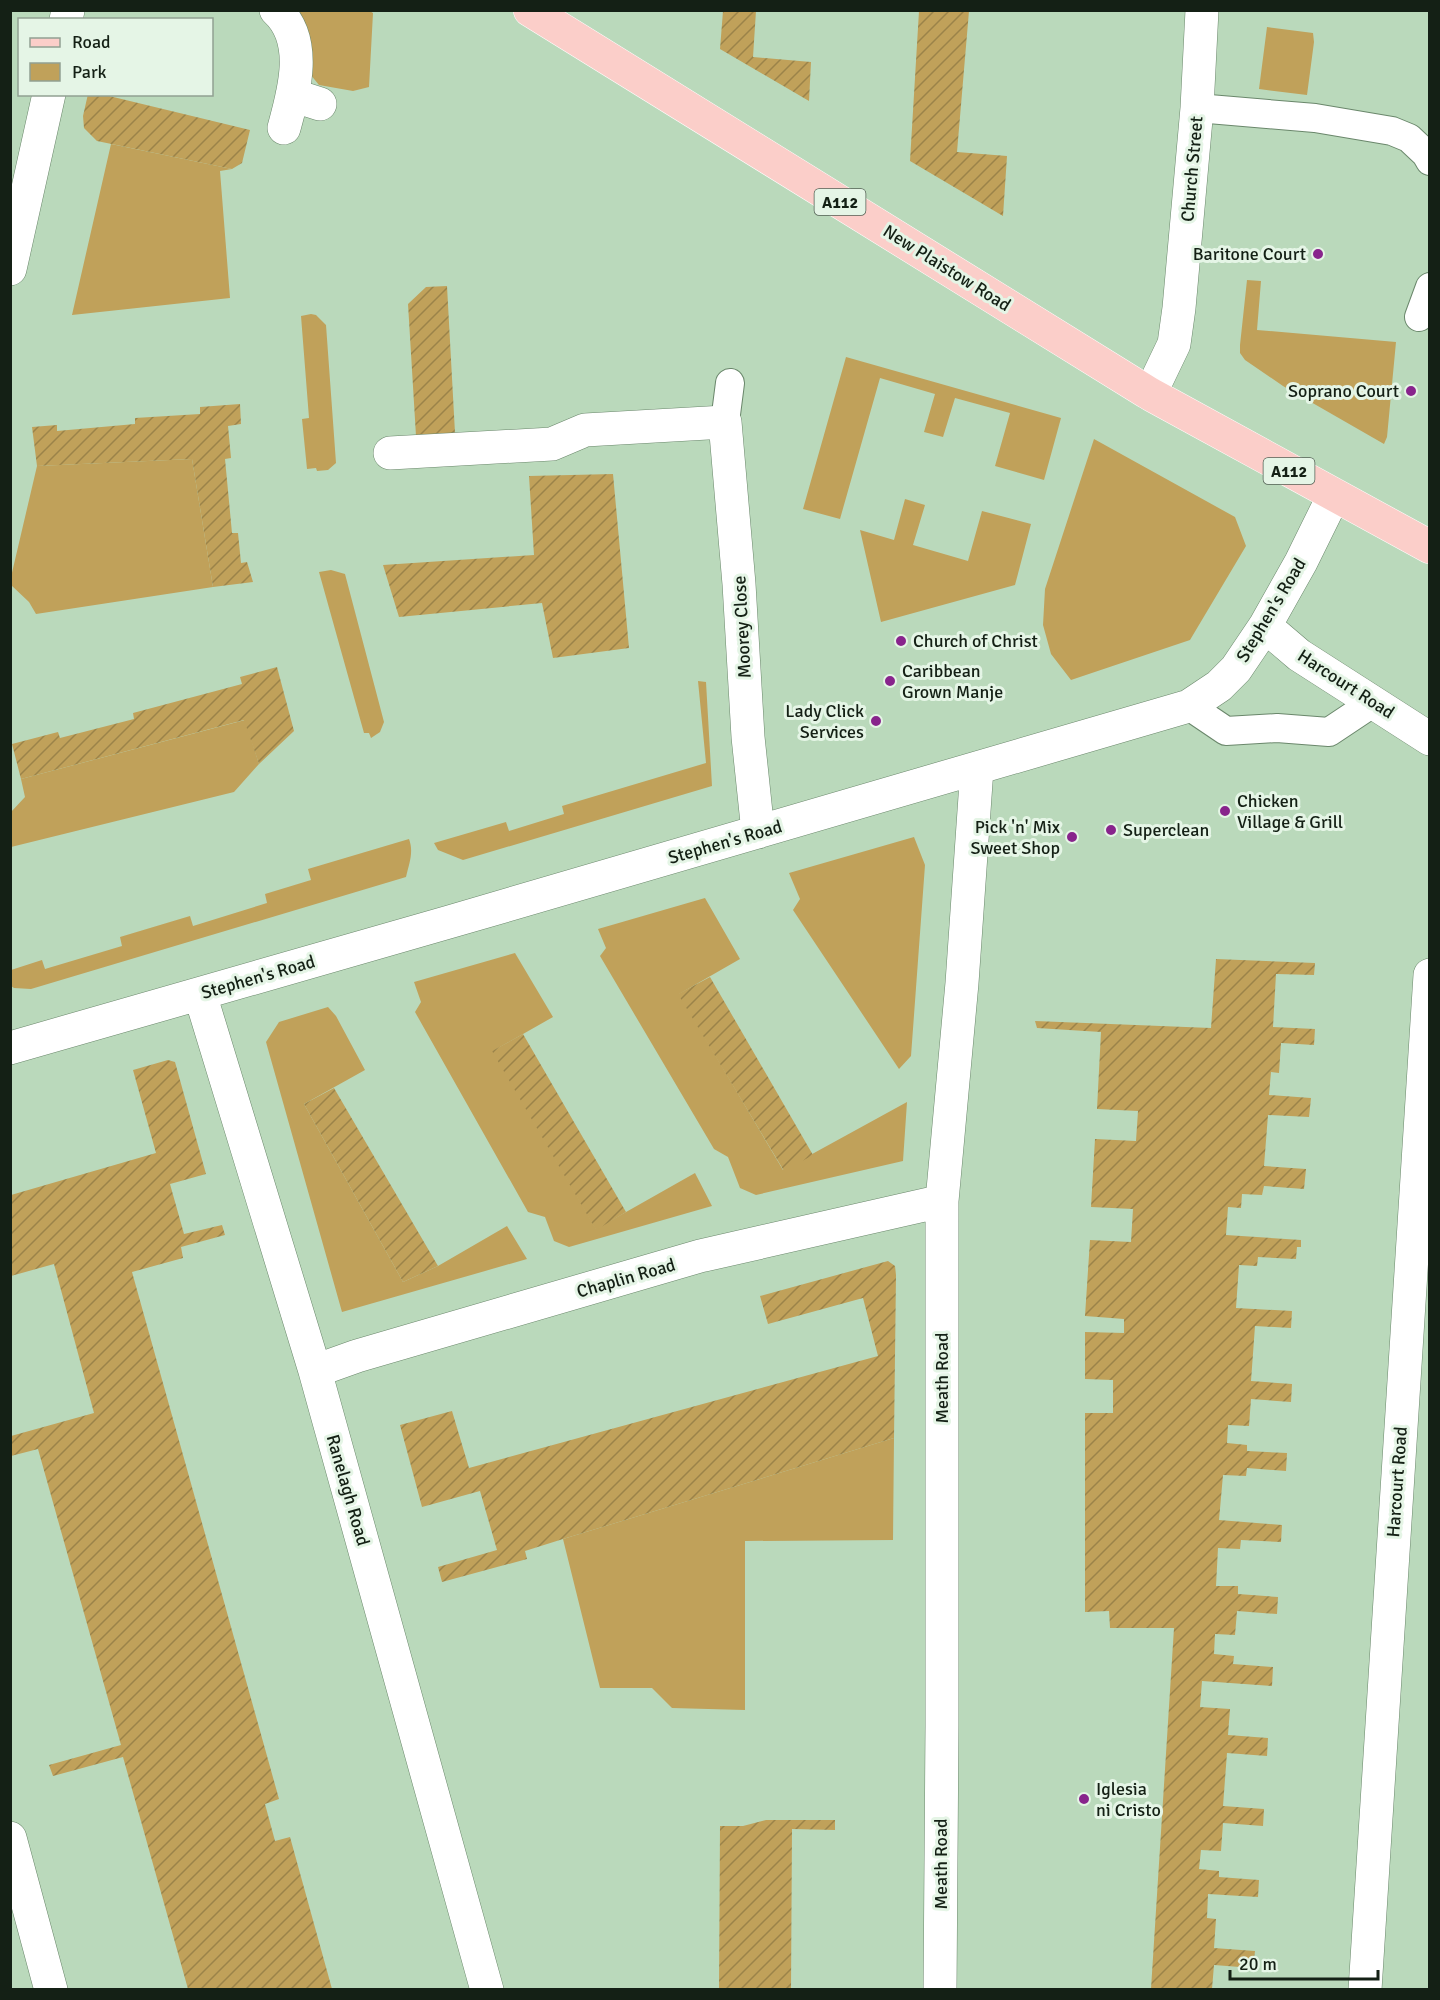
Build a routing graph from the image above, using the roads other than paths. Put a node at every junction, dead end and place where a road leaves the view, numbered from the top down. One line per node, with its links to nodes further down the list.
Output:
1 (276, 10): 6 (street)
2 (530, 10): 12 (main road, New Plaistow Road / A112)
3 (1202, 10): 5 (street, Church Street)
4 (49, 96): 8 (street)
5 (1197, 108): 7 (lane); 12 (street, Church Street)
6 (284, 128)
7 (1430, 161)
8 (10, 269)
9 (1430, 287): 10 (lane)
10 (1419, 317)
11 (730, 383): 13 (lane, Moorey Close)
12 (1150, 394): 15 (main road, A112)
13 (725, 422): 14 (street); 22 (street, Moorey Close)
14 (390, 453)
15 (1334, 495): 16 (main road, A112); 17 (street, Stephen's Road)
16 (1430, 547)
17 (1265, 626): 18 (street, Harcourt Road); 19 (street, Stephen's Road)
18 (1374, 702): 19 (lane); 20 (street, Harcourt Road)
19 (1188, 706): 21 (street, Stephen's Road)
20 (1430, 739)
21 (977, 768): 22 (street, Stephen's Road); 26 (street, Meath Road)
22 (758, 832): 24 (street, Stephen's Road)
23 (1430, 975): 32 (street, Harcourt Road)
24 (200, 994): 25 (street, Stephen's Road); 27 (street, Ranelagh Road)
25 (10, 1048)
26 (942, 1201): 27 (street, Chaplin Road); 31 (street, Meath Road)
27 (315, 1371): 30 (street, Ranelagh Road)
28 (10, 1838): 29 (street)
29 (51, 1989)
30 (487, 1989)
31 (940, 1989)
32 (1365, 1989)

